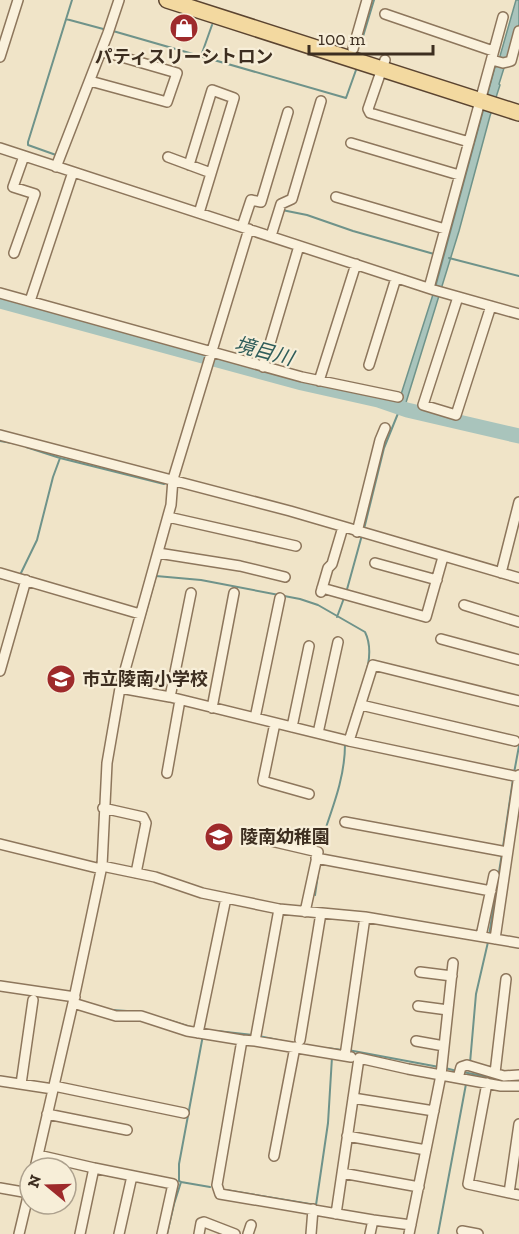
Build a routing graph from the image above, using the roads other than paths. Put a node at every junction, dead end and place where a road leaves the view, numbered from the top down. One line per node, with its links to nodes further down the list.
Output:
1 (18, 0): 11 (street)
2 (119, 0): 10 (street)
3 (167, 0): 13 (main road)
4 (200, 0): 9 (main road)
5 (367, 0): 9 (street)
6 (385, 14): 12 (street)
7 (503, 16): 12 (street)
8 (519, 31): 12 (street)
9 (352, 49): 13 (main road)
10 (101, 51): 14 (street); 14 (street)
11 (0, 57)
12 (497, 59): 15 (street)
13 (383, 65): 15 (main road); 20 (street)
14 (90, 81): 26 (street)
15 (488, 98): 17 (main road); 19 (main road); 20 (street)
16 (321, 101): 34 (street)
17 (519, 103)
18 (288, 112): 32 (street)
19 (519, 113)
20 (469, 142): 29 (street)
21 (351, 143): 29 (street)
22 (0, 148): 23 (street)
23 (24, 156): 26 (street); 36 (street)
24 (168, 157): 25 (street)
25 (189, 165): 28 (street); 28 (street)
26 (56, 167): 27 (street)
27 (73, 172): 31 (street); 42 (street)
28 (211, 173): 31 (street)
29 (459, 175): 33 (street)
30 (336, 197): 33 (street)
31 (199, 213): 32 (street)
32 (245, 228): 34 (street); 45 (street)
33 (445, 229): 39 (street)
34 (270, 237): 35 (street)
35 (299, 246): 37 (street); 47 (street)
36 (14, 253)
37 (356, 264): 38 (street); 48 (street)
38 (396, 278): 39 (street); 46 (street)
39 (434, 290): 41 (street)
40 (0, 293): 42 (street)
41 (458, 297): 43 (street); 43 (street)
42 (30, 301): 45 (street)
43 (490, 306): 44 (street)
44 (519, 314)
45 (211, 355): 47 (street); 52 (street)
46 (369, 365)
47 (263, 367): 48 (street)
48 (319, 381): 49 (street)
49 (398, 398)
50 (385, 428): 56 (street)
51 (0, 435): 52 (street)
52 (173, 479): 54 (street); 55 (street)
53 (519, 501): 62 (street)
54 (168, 517): 57 (street); 58 (street)
55 (343, 527): 56 (street); 65 (street)
56 (361, 533): 59 (street)
57 (296, 546)
58 (158, 553): 63 (street); 71 (street)
59 (443, 557): 62 (street); 65 (street)
60 (375, 563): 65 (street)
61 (0, 573): 66 (street)
62 (501, 573): 64 (street)
63 (285, 577)
64 (519, 578)
65 (437, 580)
66 (23, 581): 71 (street); 77 (street)
67 (191, 592): 79 (street)
68 (234, 593): 82 (street)
69 (280, 598): 83 (street)
70 (464, 605): 72 (street)
71 (140, 614): 78 (street)
72 (519, 622)
73 (441, 639): 76 (street)
74 (338, 642): 86 (street)
75 (309, 646): 85 (street)
76 (519, 660)
77 (0, 671)
78 (120, 688): 79 (street); 92 (street)
79 (175, 699): 82 (street); 89 (street)
80 (519, 701): 81 (street)
81 (361, 705): 87 (street); 88 (street)
82 (212, 708): 83 (street)
83 (255, 718): 84 (street)
84 (275, 723): 85 (street); 91 (street)
85 (292, 727): 86 (street)
86 (318, 733): 87 (street)
87 (349, 741): 90 (street)
88 (515, 741)
89 (167, 773)
90 (516, 776): 96 (street)
91 (309, 794)
92 (103, 808): 98 (street); 99 (street)
93 (345, 822): 96 (street)
94 (271, 842): 97 (street)
95 (0, 844): 98 (street)
96 (504, 852): 107 (street)
97 (316, 858): 101 (street); 104 (street)
98 (101, 867): 99 (street); 115 (street)
99 (136, 873): 102 (street)
100 (494, 875): 101 (street)
101 (491, 891): 107 (street)
102 (226, 898): 103 (street); 118 (street)
103 (279, 909): 104 (street); 119 (street)
104 (305, 912): 105 (street)
105 (321, 913): 106 (street); 122 (street)
106 (364, 917): 107 (street); 124 (street)
107 (488, 938): 108 (street)
108 (519, 943)
109 (453, 963): 111 (street)
110 (420, 972): 111 (street)
111 (452, 976): 117 (street)
112 (506, 979): 128 (street)
113 (0, 986): 115 (street)
114 (33, 1000): 132 (street)
115 (74, 1000): 118 (street); 134 (street)
116 (417, 1006): 117 (street)
117 (448, 1010): 123 (street)
118 (200, 1032): 120 (street)
119 (256, 1038): 120 (street); 122 (street)
120 (242, 1040): 153 (street)
121 (416, 1041): 123 (street)
122 (298, 1044): 124 (street); 144 (street)
123 (444, 1046): 126 (street)
124 (346, 1052): 125 (street)
125 (359, 1058): 126 (street); 135 (street)
126 (442, 1070): 127 (street); 136 (street)
127 (464, 1073): 128 (street); 131 (street)
128 (495, 1073): 129 (street)
129 (519, 1076)
130 (0, 1081): 132 (street)
131 (487, 1083): 133 (street); 151 (street)
132 (21, 1084): 134 (street)
133 (519, 1086)
134 (53, 1088): 137 (street); 138 (street)
135 (353, 1098): 136 (street); 141 (street)
136 (434, 1111): 142 (street)
137 (184, 1113)
138 (47, 1114): 140 (street); 143 (street)
139 (519, 1124): 151 (street)
140 (127, 1130)
141 (347, 1136): 142 (street); 146 (street)
142 (426, 1150): 148 (street)
143 (38, 1155): 145 (street)
144 (274, 1156)
145 (94, 1168): 147 (street); 160 (street)
146 (342, 1173): 148 (street); 154 (street)
147 (132, 1176): 161 (street); 162 (street)
148 (418, 1186): 157 (street)
149 (0, 1188): 150 (street)
150 (18, 1189)
151 (509, 1193): 152 (street)
152 (519, 1195)
153 (314, 1209): 154 (street); 165 (street)
154 (336, 1214): 156 (street)
155 (23, 1216): 159 (street)
156 (373, 1220): 157 (street); 166 (street)
157 (410, 1229)
158 (462, 1231): 167 (street)
159 (19, 1234)
160 (80, 1234)
161 (119, 1234)
162 (162, 1234)
163 (199, 1234): 164 (street)
164 (236, 1234)
165 (310, 1234)
166 (370, 1234)
167 (478, 1234)

